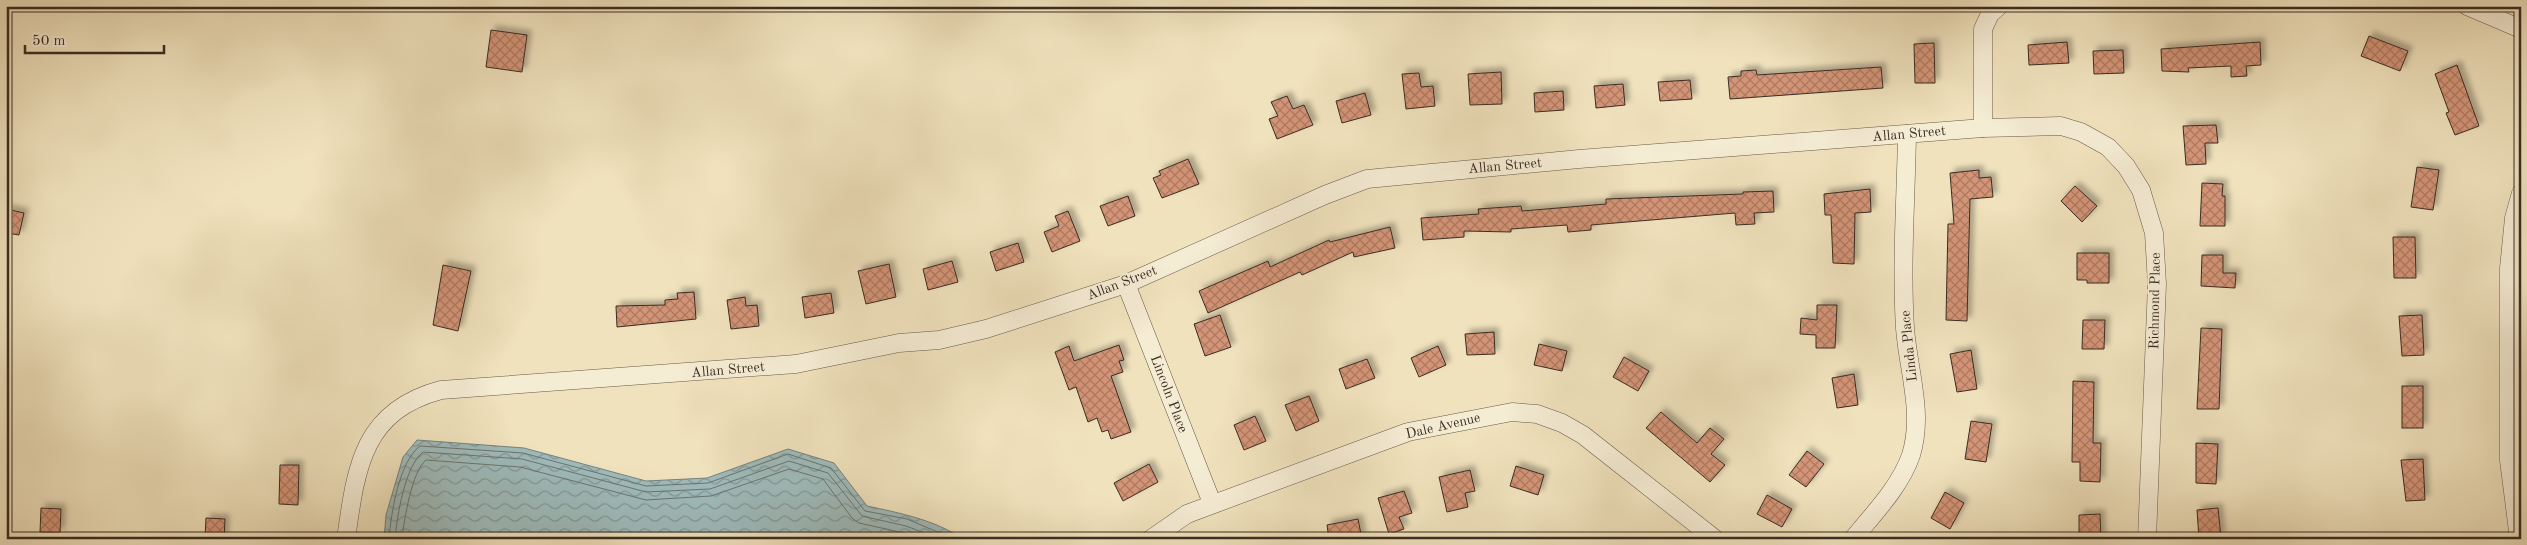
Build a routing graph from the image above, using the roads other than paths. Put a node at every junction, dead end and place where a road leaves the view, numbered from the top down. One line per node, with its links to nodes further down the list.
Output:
1 (2467, 6): 3 (street)
2 (1994, 10): 4 (street)
3 (2521, 29)
4 (1983, 128): 5 (street, Allan Street); 13 (street, Richmond Place)
5 (1907, 134): 7 (street, Allan Street); 12 (street, Linda Place)
6 (2521, 193): 14 (street)
7 (1126, 284): 8 (street, Lincoln Place); 9 (street, Allan Street)
8 (1212, 503): 10 (street, Dale Avenue); 11 (street, Dale Avenue)
9 (346, 539)
10 (1151, 539)
11 (1715, 539)
12 (1853, 539)
13 (2147, 539)
14 (2519, 539)

